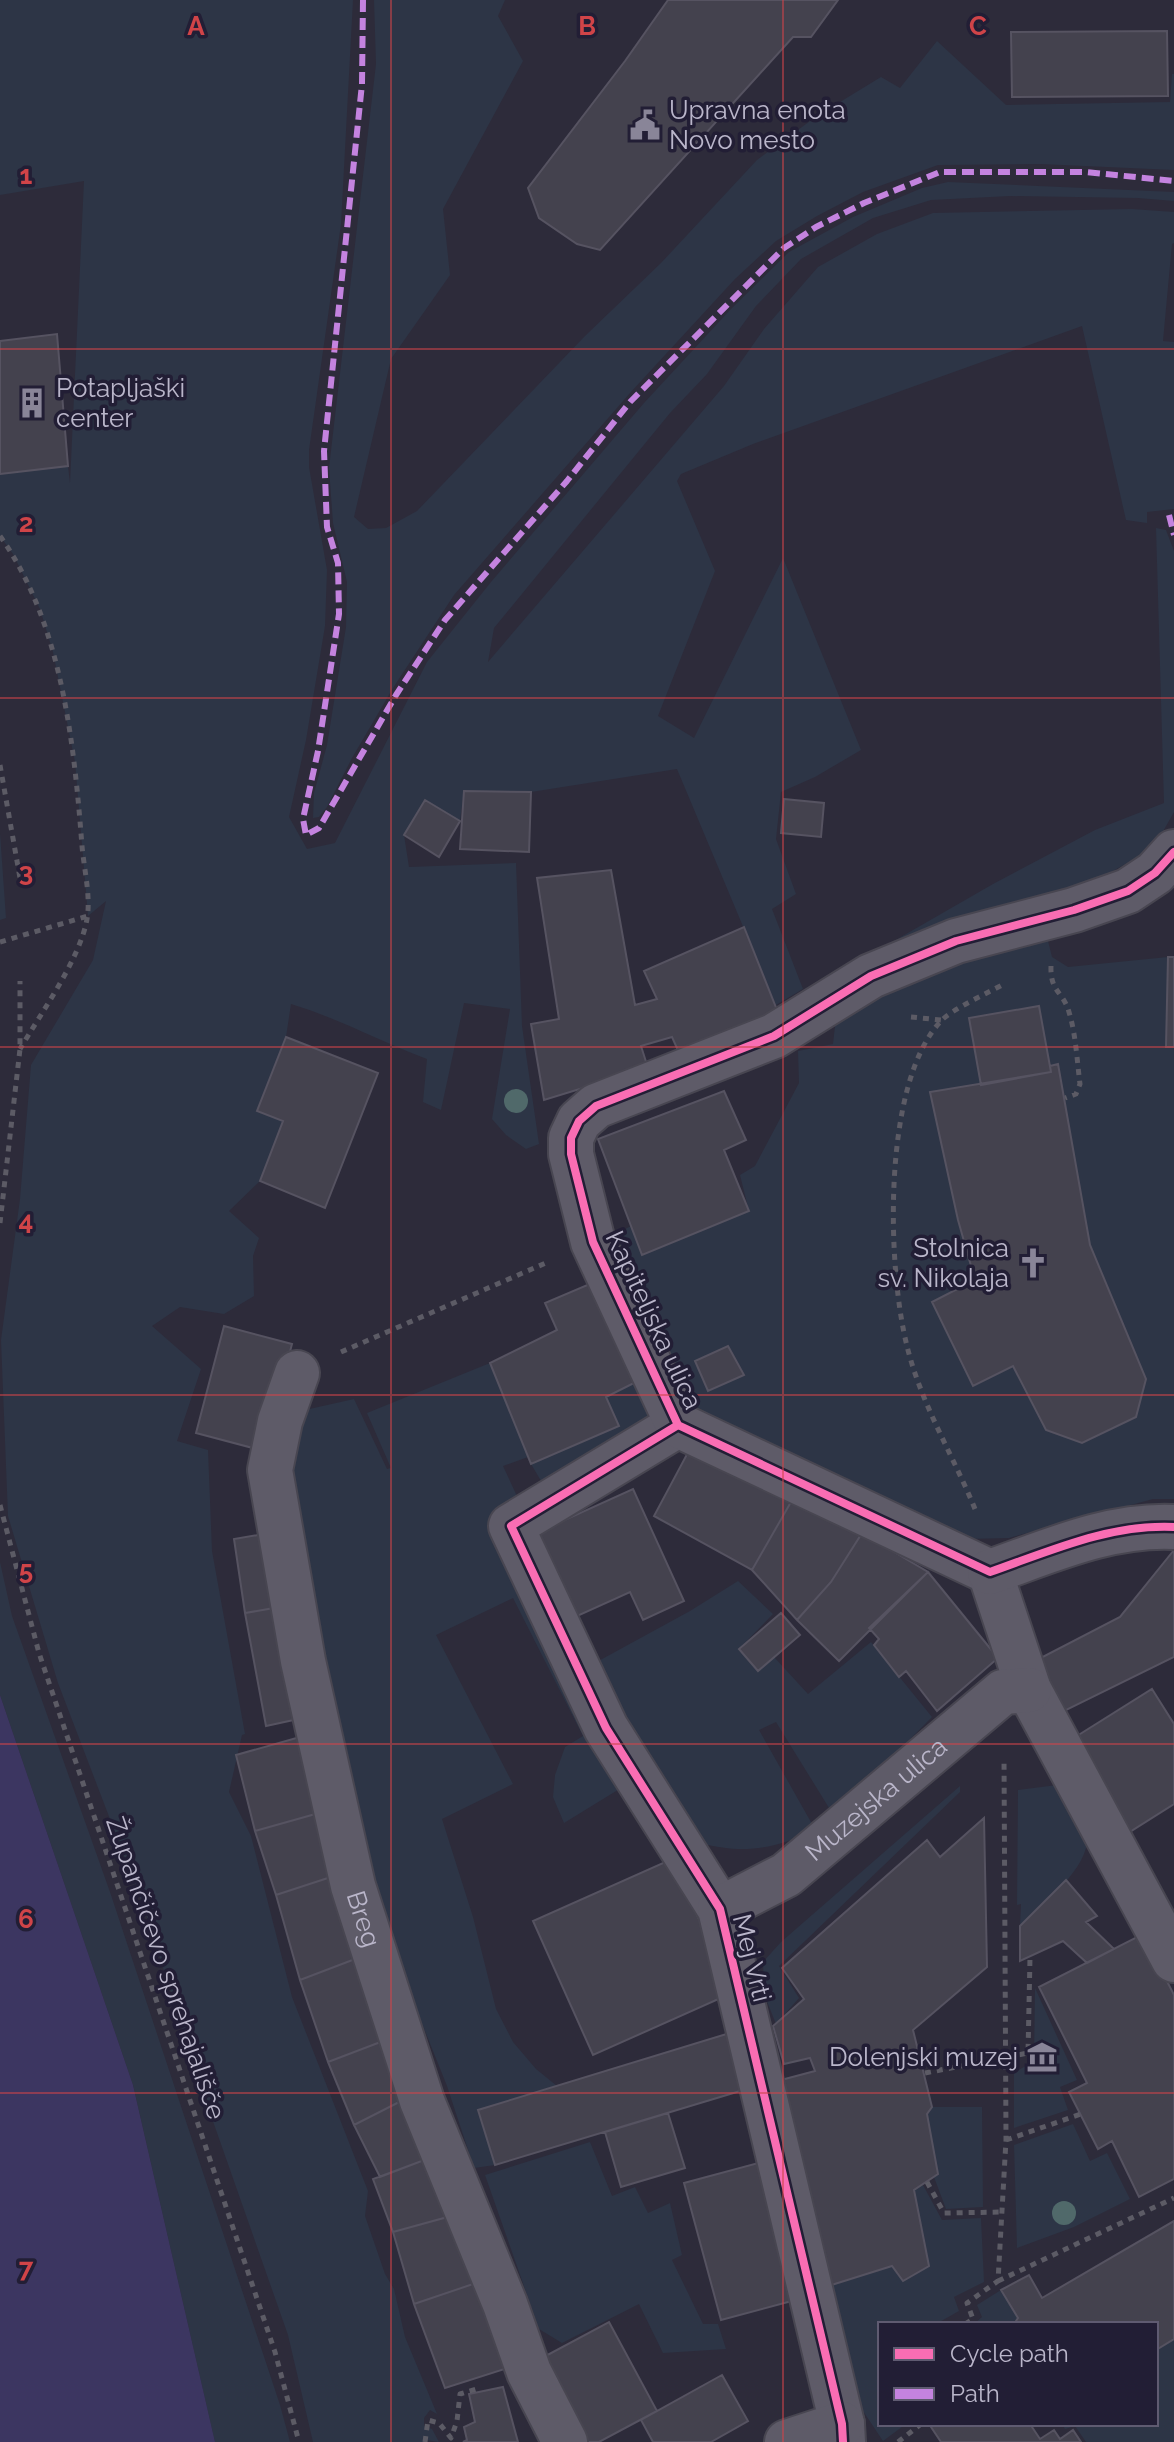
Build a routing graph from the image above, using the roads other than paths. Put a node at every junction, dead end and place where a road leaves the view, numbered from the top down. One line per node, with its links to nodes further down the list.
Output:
1 (1168, 872): 3 (street, Kapiteljska ulica)
2 (297, 1373): 10 (street, Breg)
3 (678, 1425): 5 (street, Kapiteljska ulica); 7 (street, Mej Vrti)
4 (1174, 1527): 5 (street)
5 (990, 1572): 6 (street)
6 (1016, 1691): 7 (street, Muzejska ulica); 8 (street)
7 (720, 1909): 9 (street, Mej Vrti)
8 (1174, 1960)
9 (842, 2433): 11 (street)
10 (565, 2442)
11 (787, 2442)

